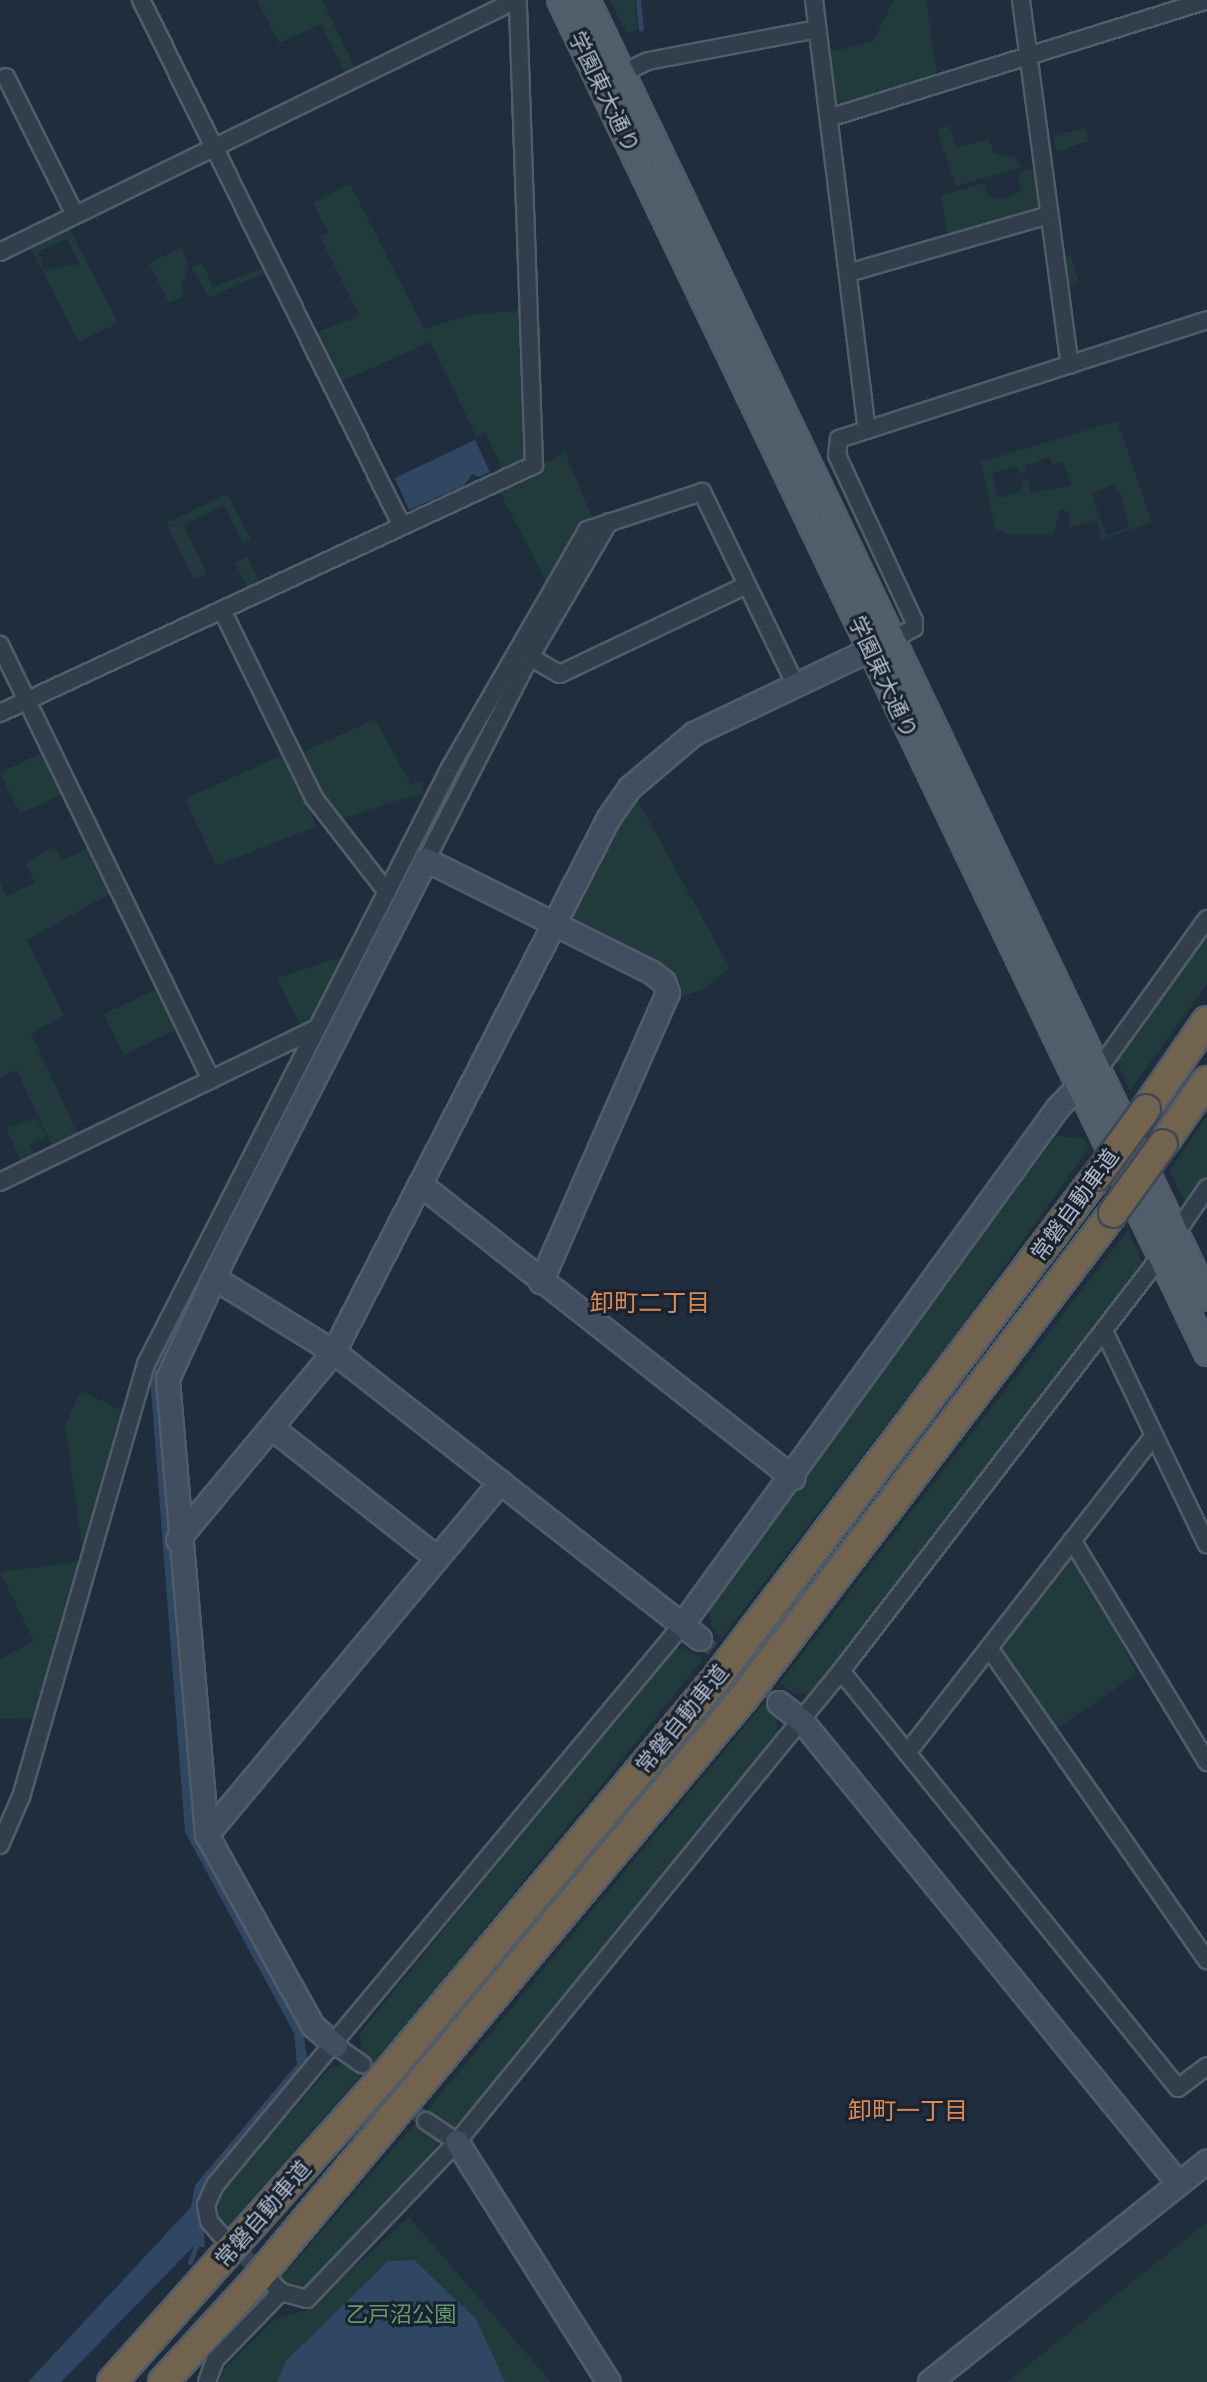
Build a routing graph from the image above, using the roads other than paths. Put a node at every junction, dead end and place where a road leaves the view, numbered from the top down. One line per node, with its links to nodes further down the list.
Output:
1 (141, 0): 15 (street)
2 (474, 0): 9 (street)
3 (517, 0): 9 (street); 24 (street)
4 (560, 0): 13 (main road, 学園東大通り)
5 (587, 0): 13 (main road, 学園東大通り)
6 (814, 0): 10 (street)
7 (1021, 0): 11 (street)
8 (1207, 0): 11 (street)
9 (481, 16): 15 (street)
10 (817, 29): 13 (street); 14 (street)
11 (1028, 56): 14 (street); 17 (street)
12 (6, 77): 16 (street)
13 (612, 78): 27 (main road, 学園東大通り); 29 (main road, 学園東大通り)
14 (829, 118): 19 (street)
15 (214, 147): 16 (street); 24 (street)
16 (75, 215): 18 (street)
17 (1049, 215): 19 (street); 21 (street)
18 (0, 252)
19 (848, 273): 22 (street)
20 (1207, 320): 21 (street)
21 (1070, 365): 22 (street)
22 (867, 429): 27 (street)
23 (609, 522): 25 (street); 30 (street); 37 (street)
24 (402, 526): 26 (street)
25 (747, 585): 30 (street); 31 (street)
26 (222, 610): 32 (street); 37 (street)
27 (894, 639): 29 (street); 34 (main road, 学園東大通り)
28 (0, 645): 32 (street)
29 (871, 649): 31 (street); 35 (main road, 学園東大通り)
30 (530, 657): 36 (street)
31 (796, 686): 39 (street)
32 (27, 699): 33 (street); 43 (street)
33 (0, 713)
34 (987, 839): 35 (street); 42 (main road, 学園東大通り)
35 (964, 850): 42 (main road, 学園東大通り)
36 (426, 860): 39 (street); 50 (street)
37 (387, 892): 41 (street)
38 (1207, 919): 42 (street)
39 (554, 923): 46 (street); 51 (street)
40 (1207, 1021): 81 (highway, 常磐自動車道, bridge)
41 (317, 1028): 43 (street); 72 (street)
42 (1088, 1078): 48 (main road, 学園東大通り); 49 (main road, 学園東大通り); 58 (street)
43 (211, 1079): 45 (street)
44 (1207, 1081): 82 (highway, 常磐自動車道, bridge)
45 (0, 1182)
46 (421, 1185): 51 (street); 54 (street)
47 (1207, 1188): 48 (street)
48 (1176, 1233): 52 (main road, 学園東大通り)
49 (1160, 1257): 53 (street); 55 (main road, 学園東大通り)
50 (214, 1278): 54 (street); 60 (street)
51 (541, 1282): 58 (street)
52 (1207, 1298)
53 (1104, 1331): 57 (street); 66 (street)
54 (334, 1352): 56 (street); 59 (street)
55 (1207, 1353)
56 (272, 1428): 60 (street); 63 (street)
57 (1154, 1436): 61 (street); 62 (street)
58 (793, 1478): 64 (street)
59 (501, 1482): 63 (street); 64 (street)
60 (178, 1540): 71 (street)
61 (1072, 1540): 65 (street); 70 (street)
62 (1207, 1545)
63 (437, 1558): 71 (street)
64 (691, 1631): 74 (street)
65 (989, 1648): 69 (street); 73 (street)
66 (841, 1671): 68 (street); 69 (street)
67 (779, 1703): 68 (street)
68 (801, 1720): 78 (street); 80 (street)
69 (907, 1753): 76 (street)
70 (1207, 1762)
71 (207, 1835): 74 (street)
72 (0, 1845)
73 (1207, 1961)
74 (336, 2046): 75 (street); 81 (street)
75 (362, 2064)
76 (1207, 2066)
77 (426, 2121): 78 (street)
78 (457, 2142): 82 (street); 86 (street)
79 (1207, 2162): 80 (street)
80 (1179, 2184): 87 (street)
81 (224, 2245): 83 (highway, 常磐自動車道)
82 (270, 2285): 84 (highway, 常磐自動車道); 85 (street)
83 (112, 2382)
84 (163, 2382)
85 (207, 2382)
86 (609, 2382)
87 (930, 2382)

